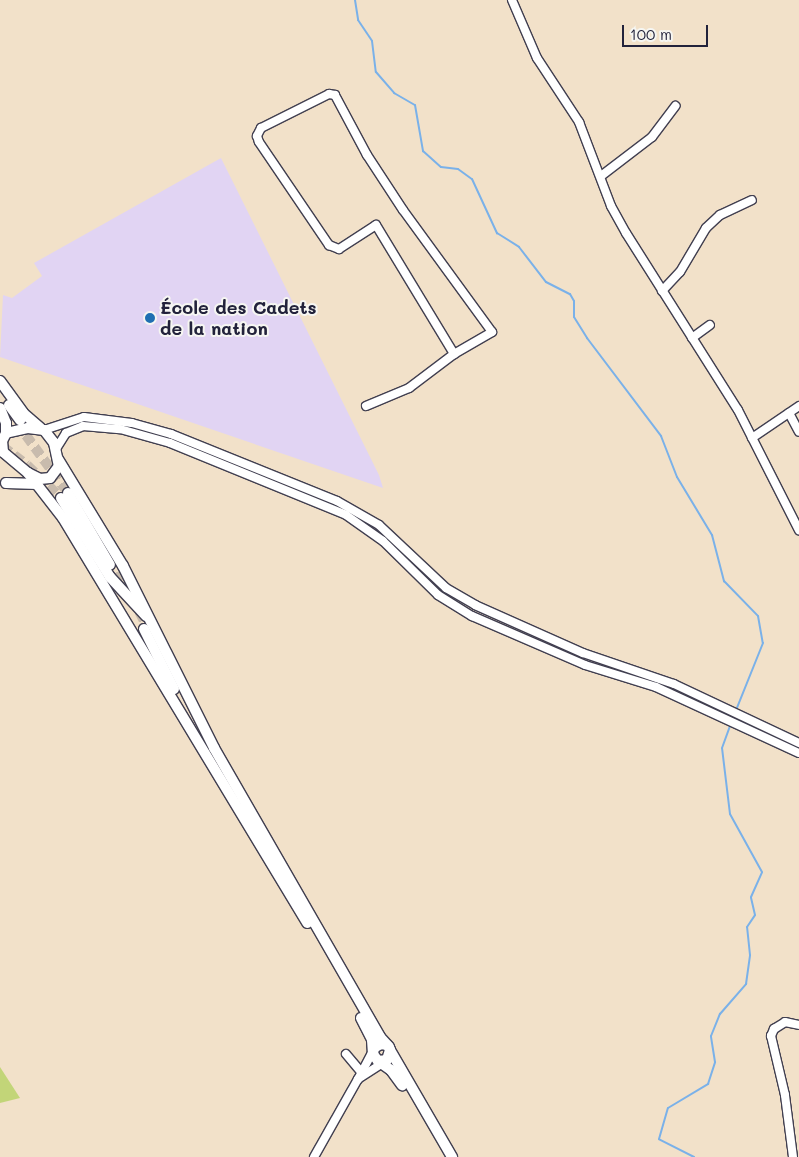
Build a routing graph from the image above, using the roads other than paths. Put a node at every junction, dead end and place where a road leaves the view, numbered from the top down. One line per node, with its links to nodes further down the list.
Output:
1 (512, 0): 3 (street)
2 (675, 106): 3 (street)
3 (601, 176): 5 (street)
4 (752, 200): 5 (street)
5 (662, 291): 7 (street)
6 (710, 325): 7 (street)
7 (692, 338): 19 (street)
8 (454, 354): 8 (street); 12 (street)
9 (0, 381): 16 (main road)
10 (0, 393): 11 (main road)
11 (0, 398)
12 (366, 406)
13 (799, 406): 15 (street)
14 (0, 408): 18 (main road)
15 (789, 414): 17 (street); 19 (street)
16 (42, 429): 18 (main road); 20 (main road); 30 (street)
17 (799, 432)
18 (3, 435): 21 (main road)
19 (752, 438): 26 (street)
20 (57, 454): 22 (main road); 29 (main road); 31 (street)
21 (3, 456): 22 (main road)
22 (28, 473): 24 (main road)
23 (6, 483): 24 (main road)
24 (37, 484): 29 (main road)
25 (64, 495): 28 (main road); 29 (main road); 29 (main road)
26 (797, 521): 27 (street)
27 (799, 530)
28 (117, 573)
29 (144, 628): 33 (main road); 35 (main road)
30 (799, 743)
31 (799, 754)
32 (799, 1025): 40 (street)
33 (388, 1047): 35 (main road); 35 (main road); 39 (main road)
34 (346, 1054): 36 (street)
35 (377, 1057): 36 (street); 36 (street); 38 (main road)
36 (361, 1075): 37 (street)
37 (314, 1157)
38 (444, 1157)
39 (452, 1157)
40 (792, 1157)

